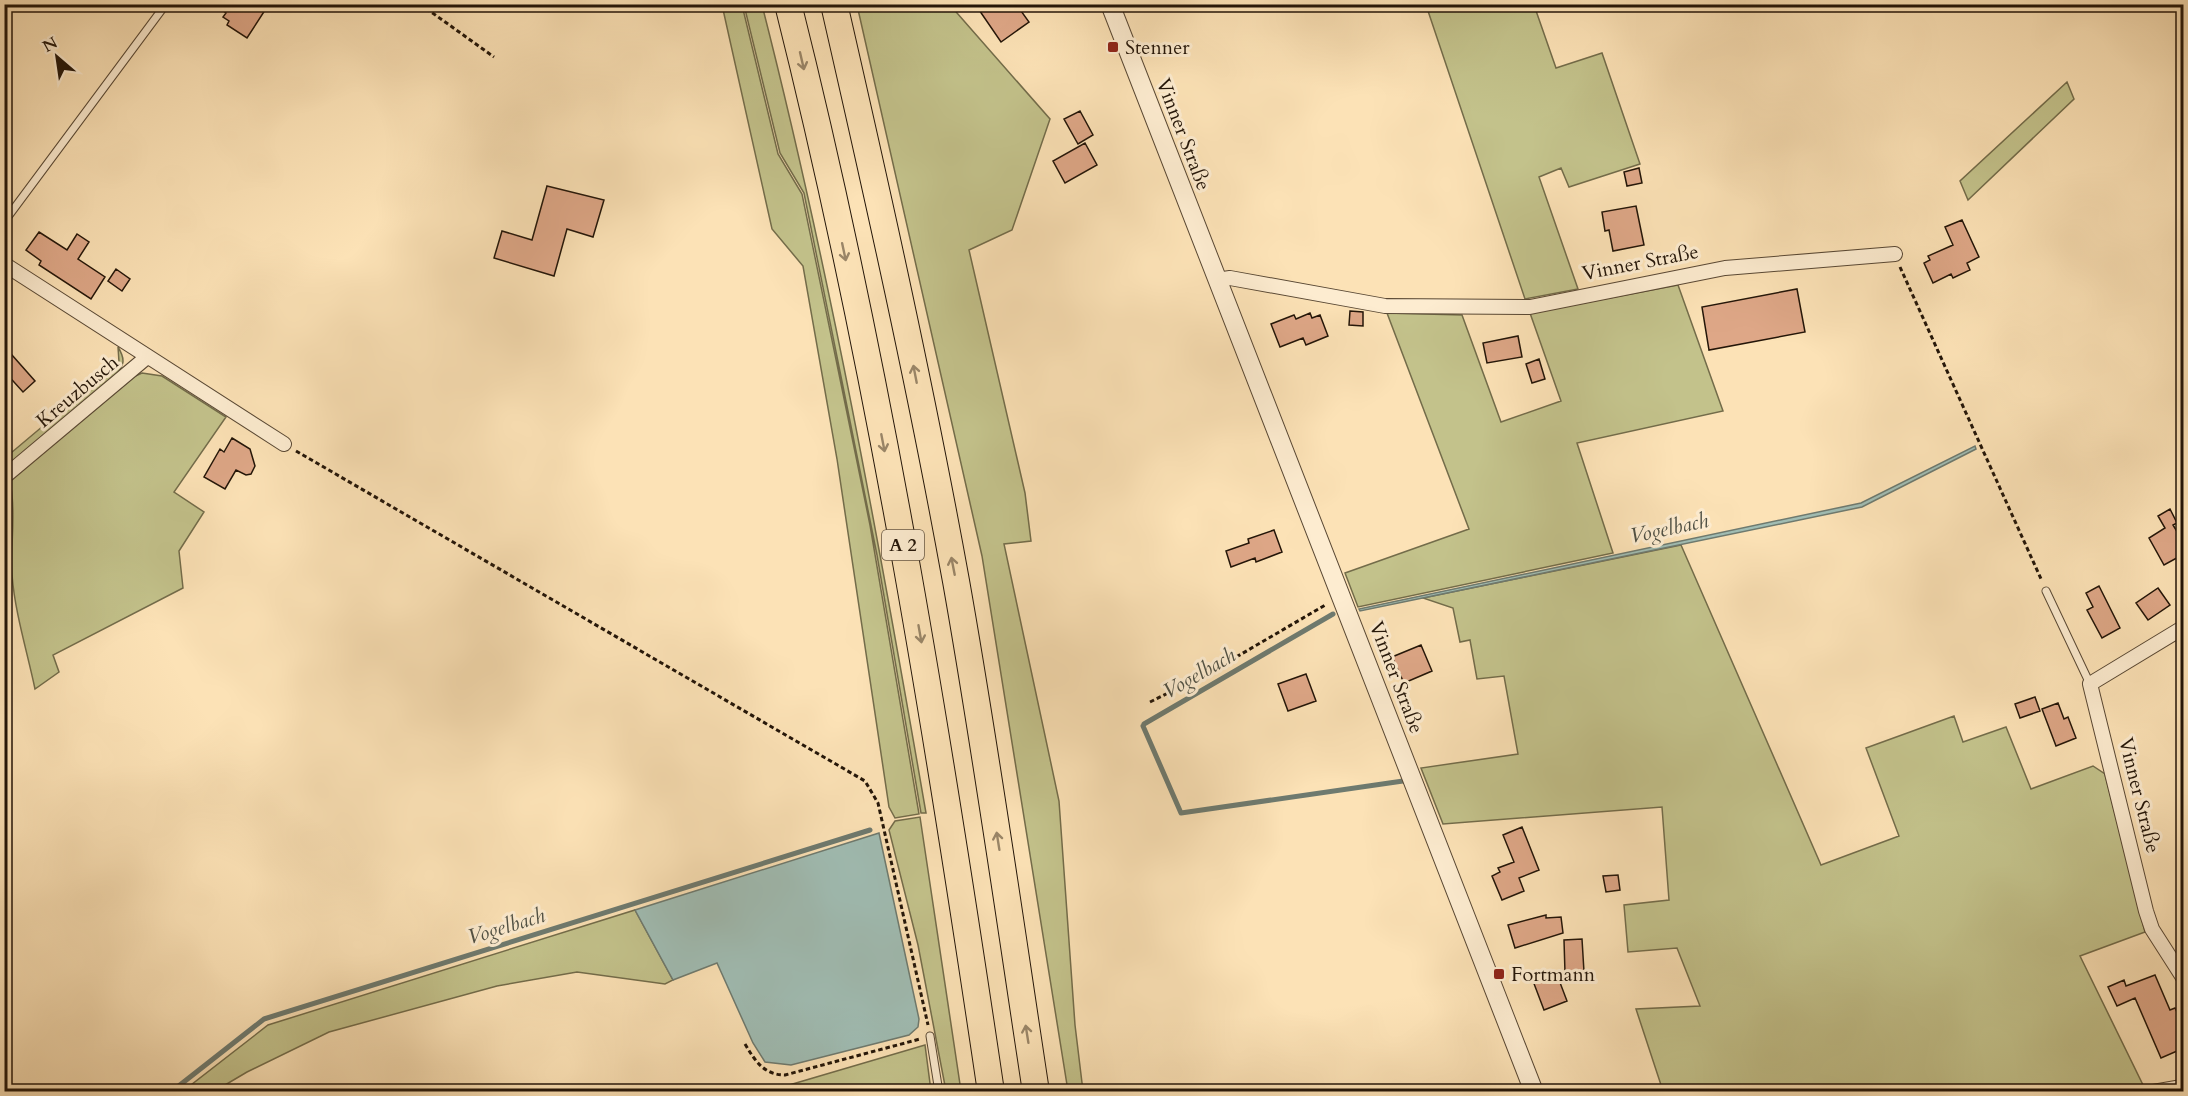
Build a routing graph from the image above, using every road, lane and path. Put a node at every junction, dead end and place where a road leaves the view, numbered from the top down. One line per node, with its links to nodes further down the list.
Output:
1 (166, 4): 7 (lane)
2 (420, 4): 6 (path)
3 (788, 4): 24 (highway, A 2, one-way to 24)
4 (834, 4): 25 (highway, A 2, one-way to 4)
5 (1110, 4): 10 (street, Vinner Straße)
6 (494, 57)
7 (4, 222)
8 (1894, 254): 10 (street, Vinner Straße); 14 (path)
9 (4, 264): 11 (street, Kreuzbusch)
10 (1217, 280): 15 (street, Vinner Straße)
11 (147, 357): 12 (street, Kreuzbusch); 13 (street, Kreuzbusch)
12 (284, 444): 20 (path)
13 (4, 477)
14 (2046, 591): 17 (lane)
15 (1341, 595): 18 (path); 26 (street, Vinner Straße)
16 (2184, 627): 17 (street)
17 (2090, 684): 19 (street, Vinner Straße)
18 (1150, 702)
19 (2184, 980)
20 (930, 1036): 21 (path); 23 (lane)
21 (745, 1044)
22 (2184, 1083): 27 (lane)
23 (939, 1092)
24 (991, 1092)
25 (1036, 1092)
26 (1534, 1092)
27 (2133, 1092)

